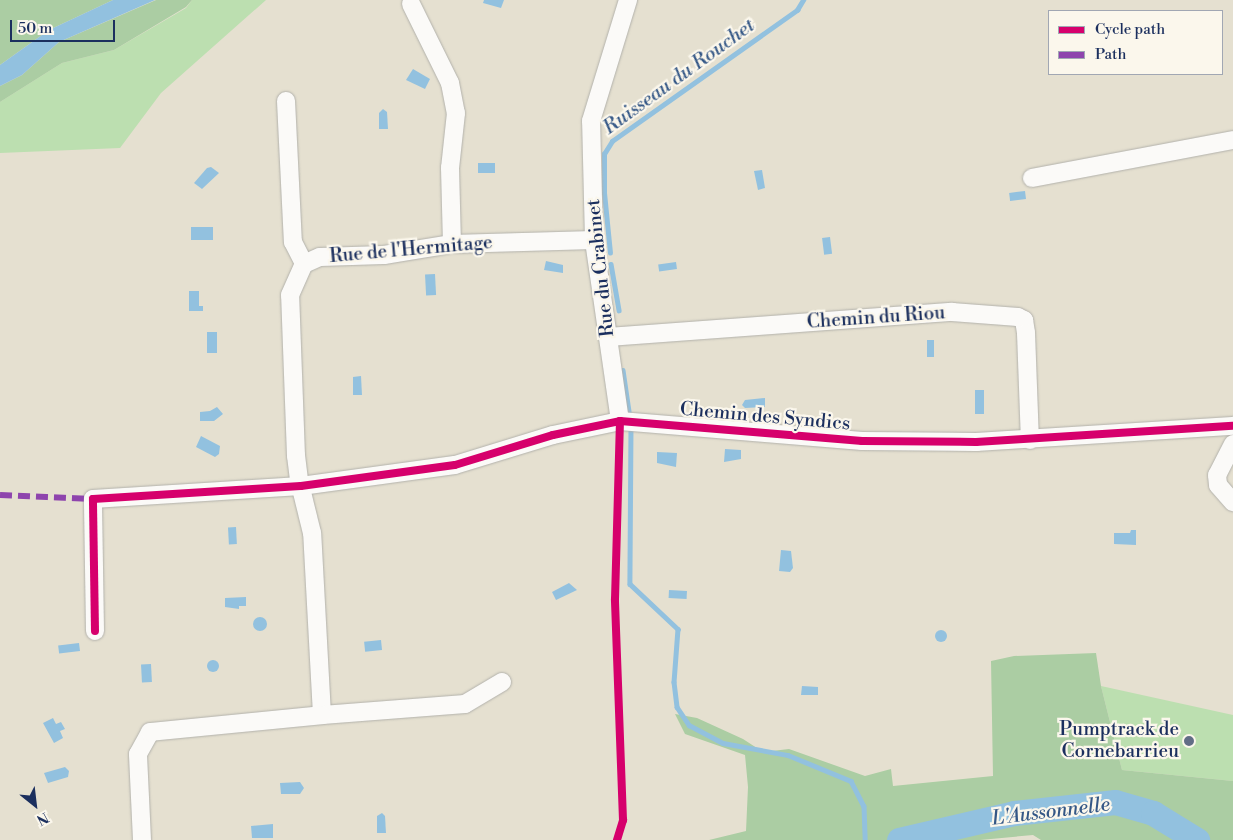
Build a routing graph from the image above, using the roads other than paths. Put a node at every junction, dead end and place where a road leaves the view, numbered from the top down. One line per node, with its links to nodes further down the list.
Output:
1 (628, 0): 6 (street, Rue du Crabinet)
2 (410, 4): 7 (street)
3 (286, 102): 8 (street)
4 (1233, 140): 5 (street)
5 (1032, 178)
6 (594, 240): 7 (street, Rue de l'Hermitage); 9 (street, Rue du Crabinet)
7 (452, 244): 8 (street, Rue de l'Hermitage)
8 (304, 264): 14 (street, Rue de l'Hermitage)
9 (608, 337): 10 (street, Rue du Crabinet); 12 (street, Chemin du Riou)
10 (627, 422): 12 (street, Chemin des Syndics); 14 (street, Chemin des Syndics)
11 (1233, 426): 12 (street, Chemin des Syndics)
12 (1030, 440)
13 (1233, 444): 15 (street)
14 (301, 486): 16 (street, Chemin des Syndics); 18 (street, Rue de l'Hermitage)
15 (1233, 502)
16 (95, 631)
17 (502, 682): 18 (street)
18 (322, 714): 19 (street)
19 (142, 840)

